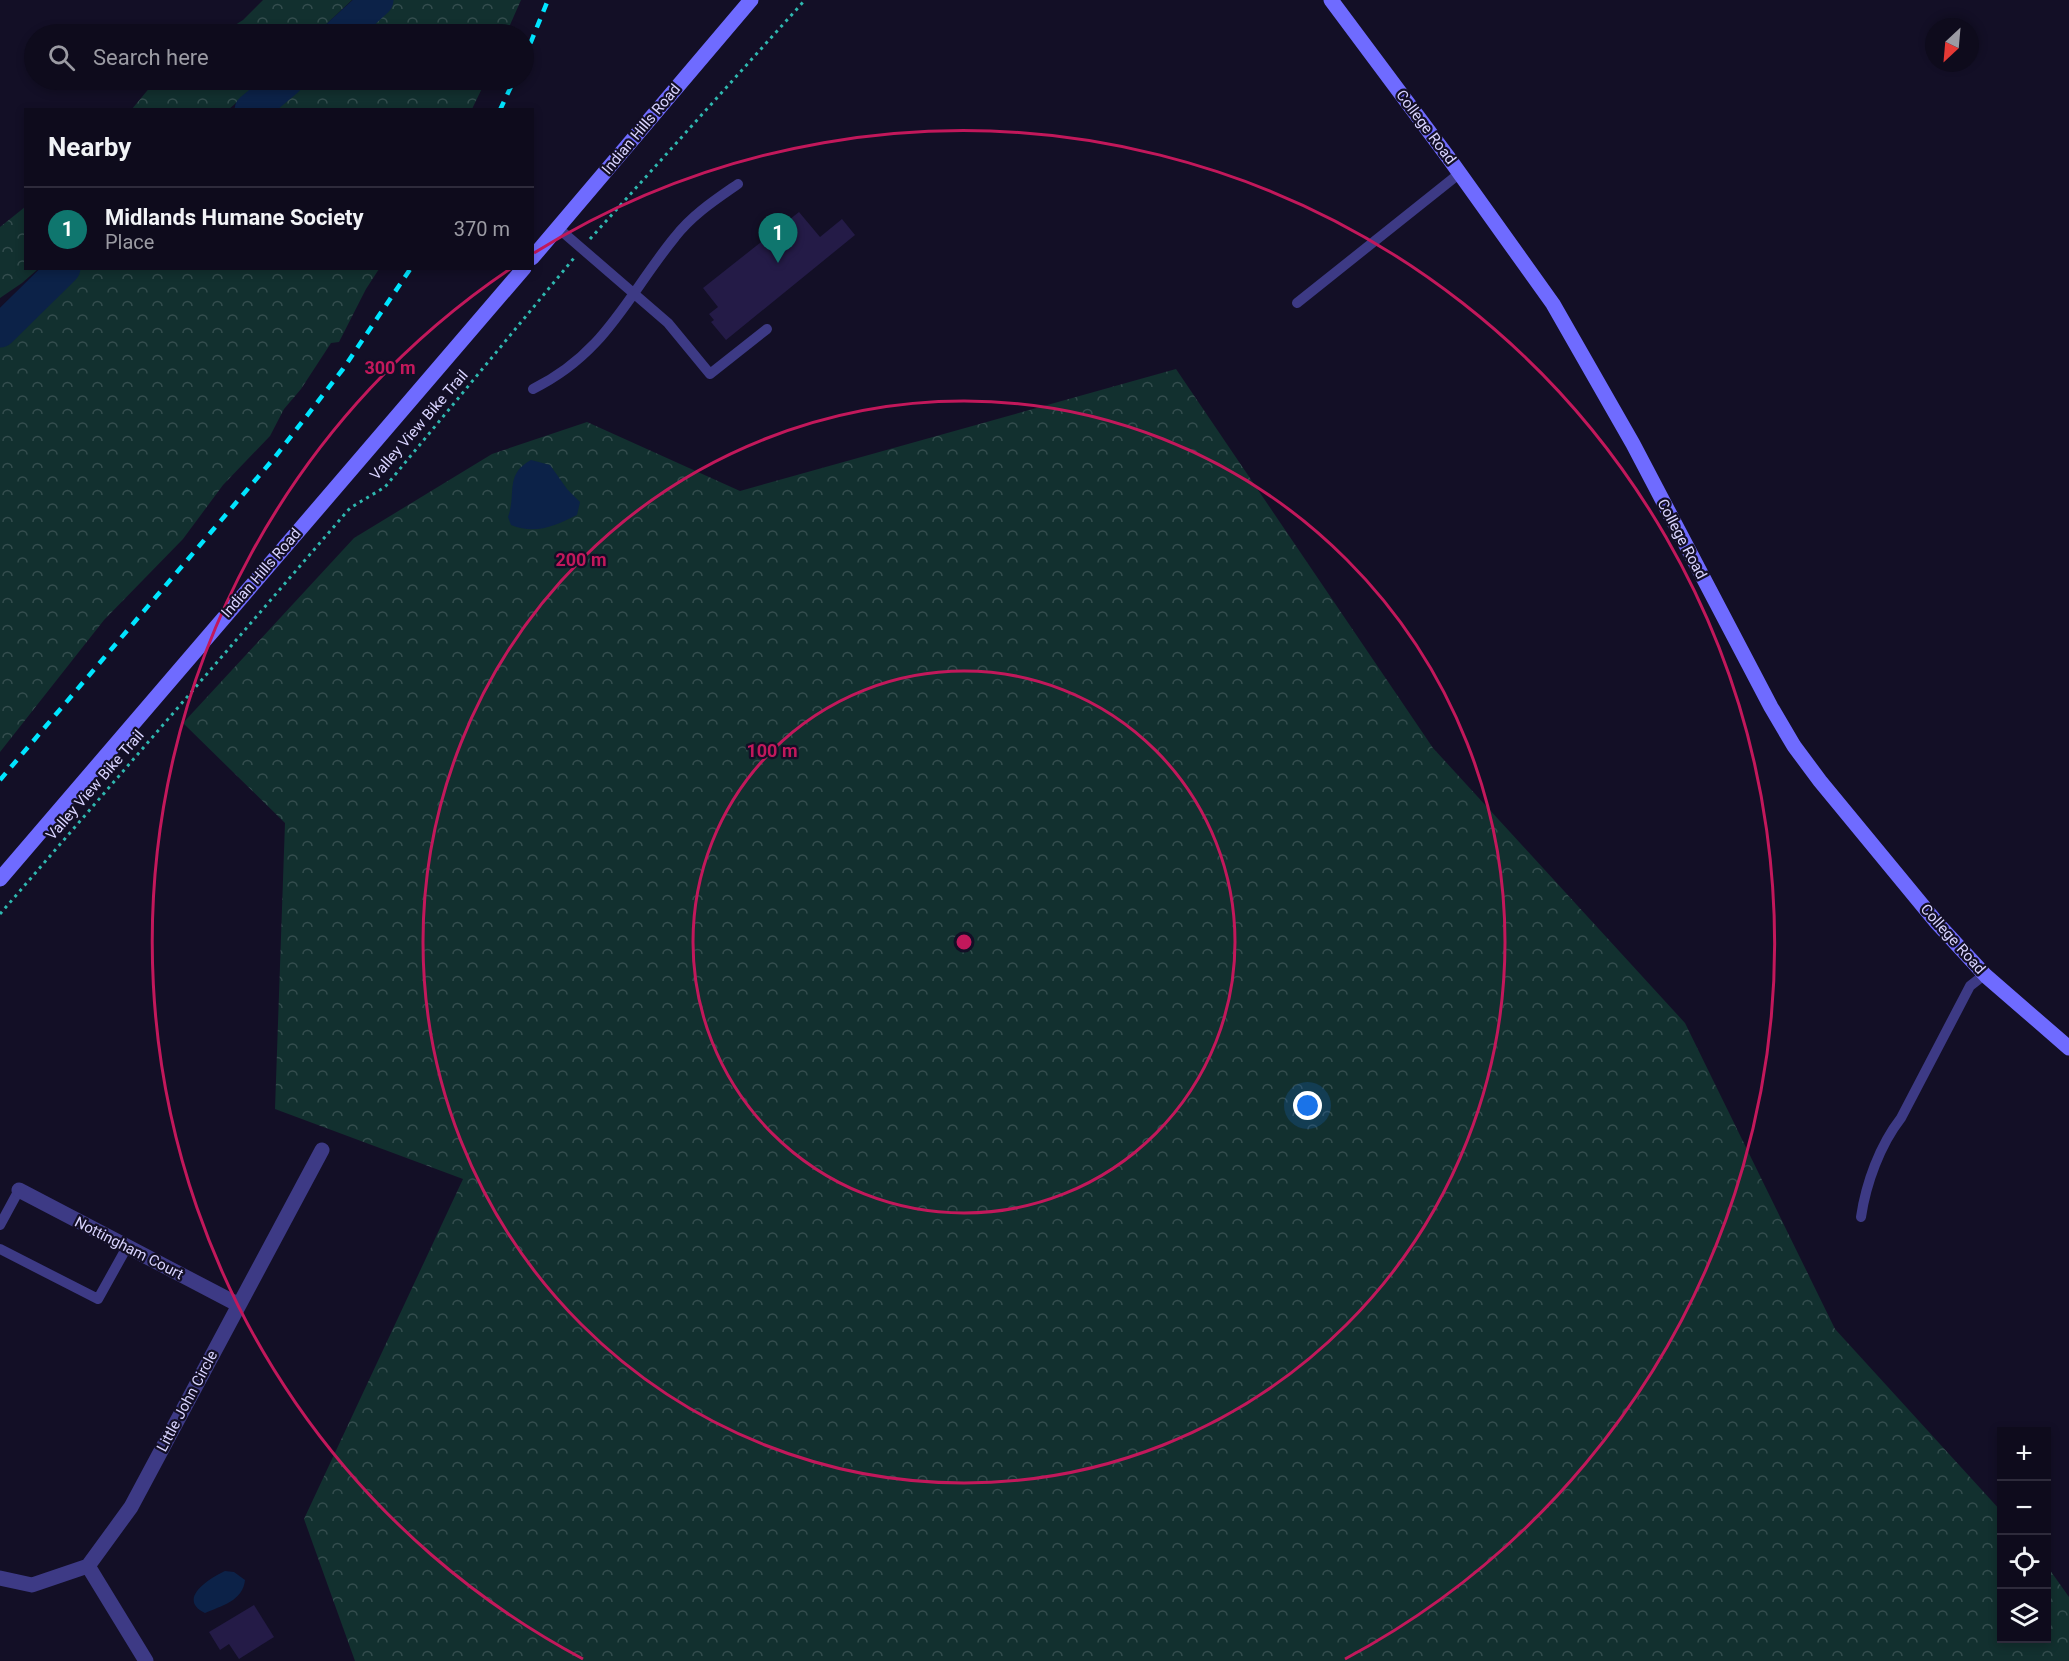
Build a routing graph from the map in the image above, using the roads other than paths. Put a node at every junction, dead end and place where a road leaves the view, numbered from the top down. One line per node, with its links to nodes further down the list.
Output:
1 (751, 0): 5 (street, Indian Hills Road)
2 (1331, 0): 3 (street, College Road)
3 (1460, 173): 9 (lane); 13 (street, College Road)
4 (738, 184): 8 (lane)
5 (558, 228): 6 (street, Indian Hills Road); 8 (lane)
6 (534, 256)
7 (522, 270): 12 (street, Indian Hills Road)
8 (635, 292): 10 (lane); 11 (lane)
9 (1297, 303)
10 (767, 329)
11 (533, 389)
12 (0, 879)
13 (1984, 975): 14 (street, College Road); 17 (lane)
14 (2069, 1048)
15 (321, 1150): 21 (street, Little John Circle)
16 (19, 1191): 18 (lane); 19 (street, Nottingham Court)
17 (1861, 1217)
18 (0, 1225)
19 (127, 1247): 20 (lane); 21 (street, Nottingham Court)
20 (0, 1249)
21 (239, 1305): 22 (street, Little John Circle)
22 (88, 1566): 23 (street); 24 (street)
23 (0, 1578)
24 (146, 1661)

